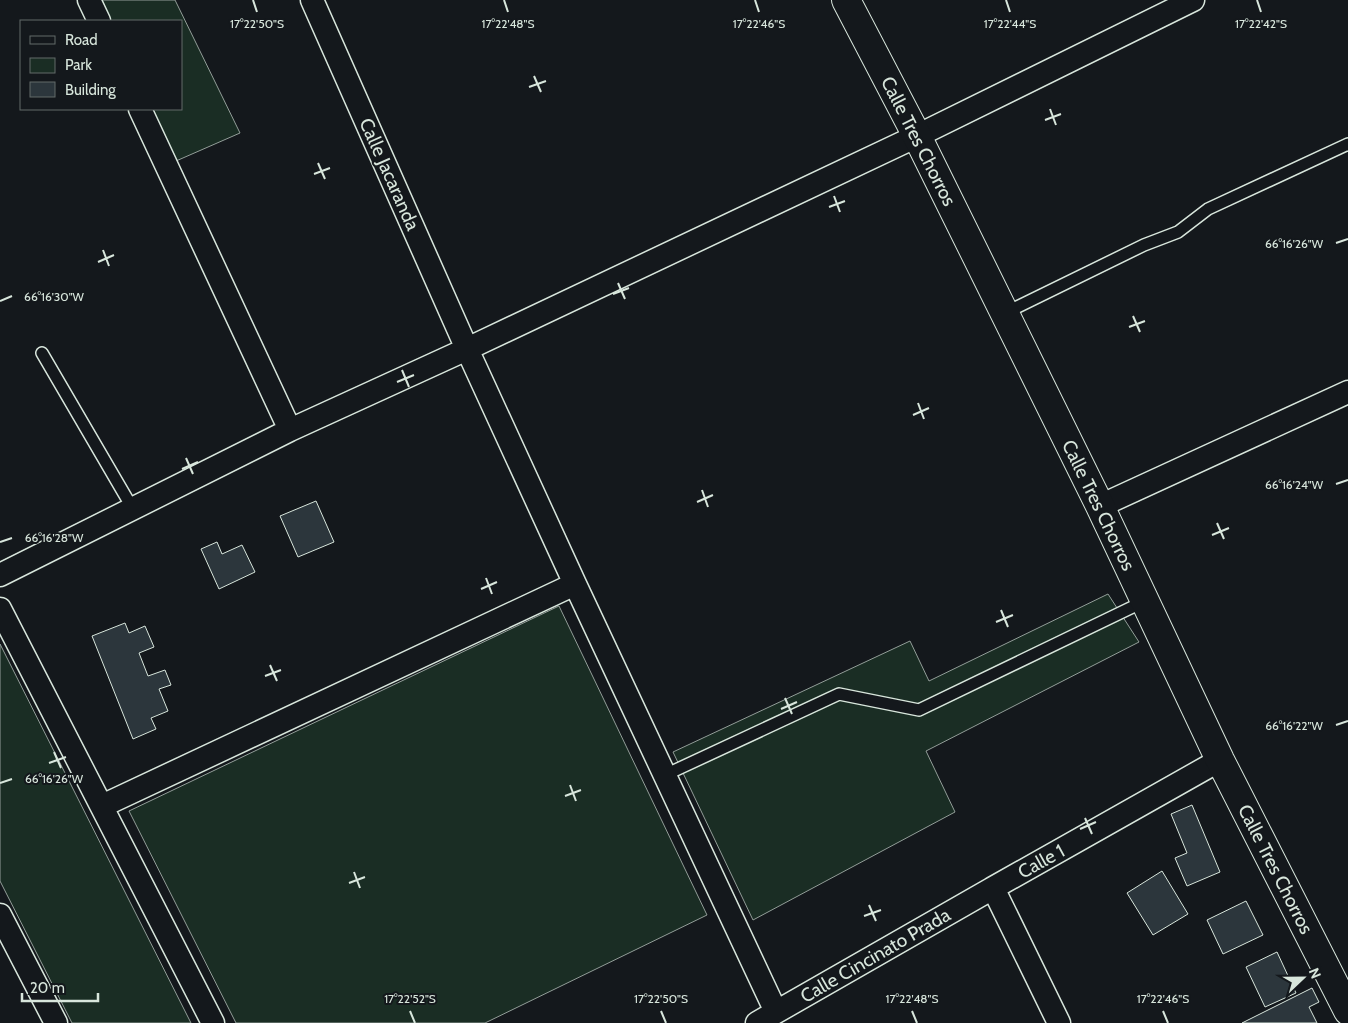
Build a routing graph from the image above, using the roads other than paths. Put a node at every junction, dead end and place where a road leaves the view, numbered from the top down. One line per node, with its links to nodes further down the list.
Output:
1 (89, 0): 5 (street)
2 (312, 0): 10 (street, Calle Jacaranda)
3 (846, 0): 7 (main road, Calle Tres Chorros)
4 (1193, 0): 7 (street)
5 (99, 20)
6 (140, 110): 13 (street)
7 (917, 136): 9 (main road, Calle Tres Chorros); 10 (street)
8 (1348, 145): 9 (lane)
9 (1005, 312): 14 (main road, Calle Tres Chorros)
10 (467, 349): 13 (street); 17 (street, Calle Jacaranda)
11 (42, 353): 15 (lane)
12 (1348, 392): 14 (street)
13 (290, 430): 15 (street)
14 (1100, 506): 18 (main road, Calle Tres Chorros)
15 (133, 508): 16 (street)
16 (0, 575)
17 (575, 584): 21 (street, Calle Jacaranda); 22 (street)
18 (1145, 601): 20 (main road, Calle Tres Chorros); 21 (lane)
19 (0, 608): 22 (street)
20 (1220, 760): 23 (street, Calle 1); 26 (main road, Calle Tres Chorros)
21 (665, 776): 27 (street, Calle Jacaranda)
22 (102, 806): 29 (street)
23 (993, 888): 27 (street, Calle Cincinato Prada); 30 (street)
24 (0, 915): 25 (street)
25 (8, 948): 28 (street)
26 (1348, 1010)
27 (767, 1018)
28 (56, 1023)
29 (213, 1023)
30 (1059, 1023)

